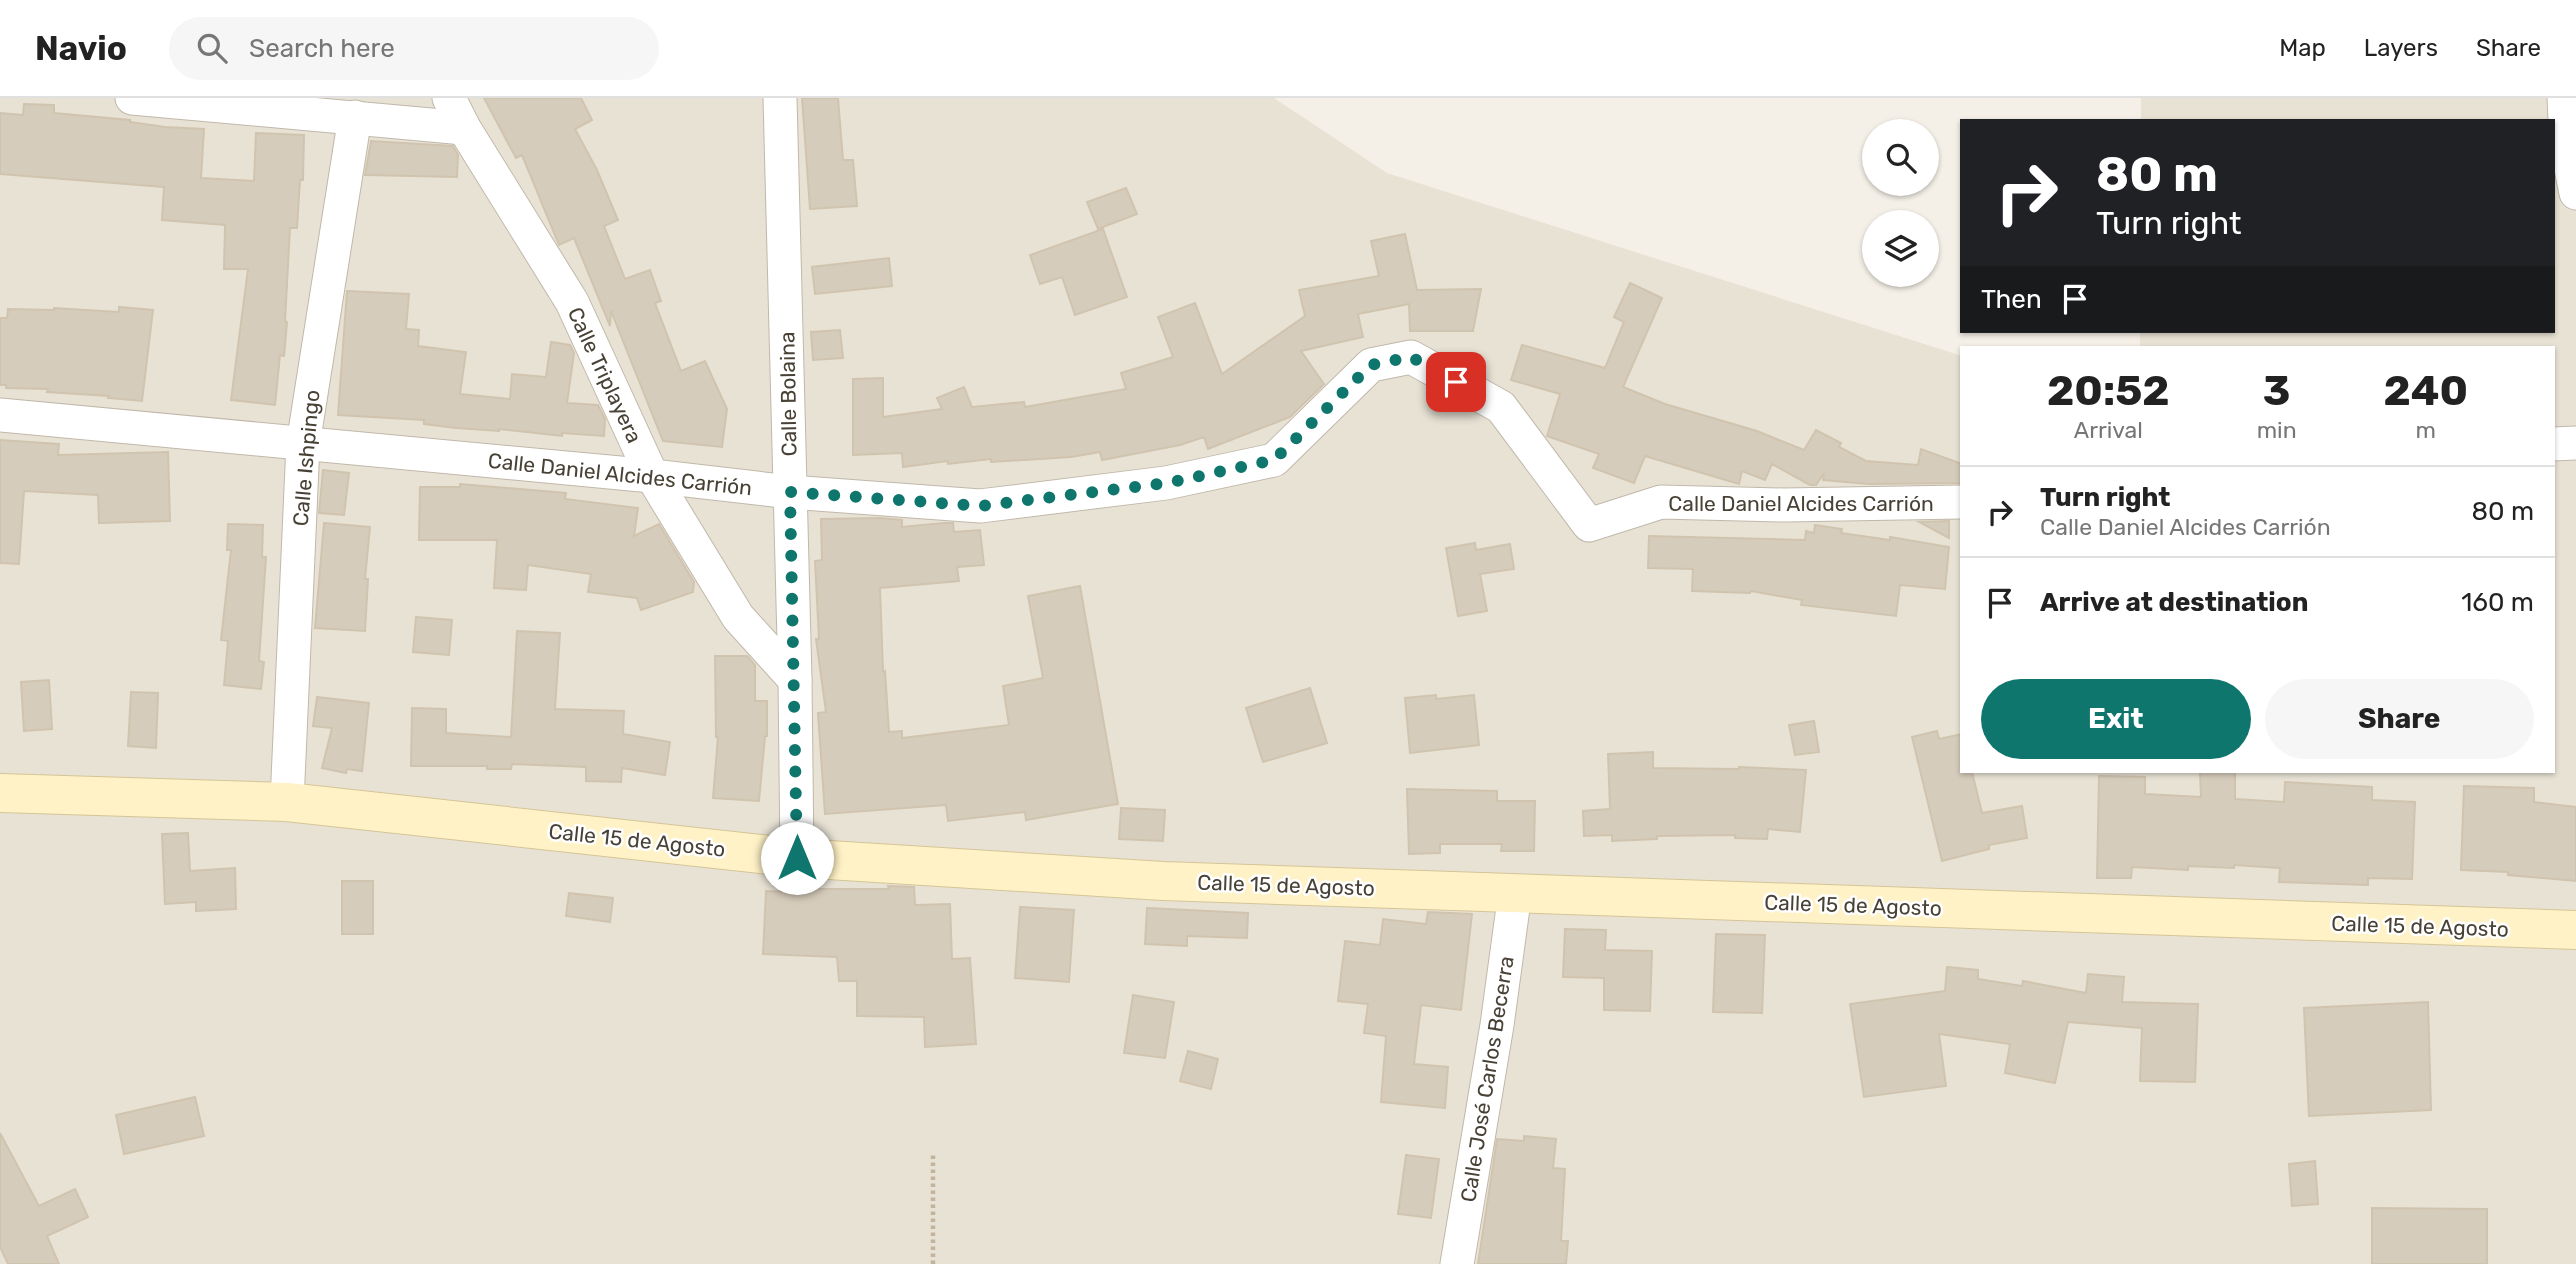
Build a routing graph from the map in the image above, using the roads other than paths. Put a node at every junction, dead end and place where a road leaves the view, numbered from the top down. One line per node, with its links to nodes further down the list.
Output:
1 (132, 98): 5 (street)
2 (449, 98): 6 (street, Calle Triplayera)
3 (780, 98): 13 (street, Calle Bolaina)
4 (2564, 98): 7 (street)
5 (355, 117): 6 (street); 10 (street, Calle Ishpingo)
6 (464, 128): 12 (street, Calle Triplayera)
7 (2576, 193)
8 (0, 415): 10 (street, Calle Daniel Alcides Carrión)
9 (2576, 443): 11 (street)
10 (303, 444): 12 (street, Calle Daniel Alcides Carrión); 17 (street, Calle Ishpingo)
11 (2555, 444)
12 (652, 476): 13 (street, Calle Daniel Alcides Carrión); 15 (street, Calle Triplayera)
13 (790, 492): 14 (street, Calle Daniel Alcides Carrión); 15 (street, Calle Bolaina)
14 (1960, 502)
15 (795, 680): 18 (street, Calle Bolaina)
16 (0, 793): 17 (street, Calle 15 de Agosto)
17 (287, 802): 18 (street, Calle 15 de Agosto)
18 (797, 858): 19 (street, Calle 15 de Agosto)
19 (1515, 893): 20 (street, Calle 15 de Agosto); 21 (street, Calle José Carlos Becerra)
20 (2576, 930)
21 (1457, 1264)

